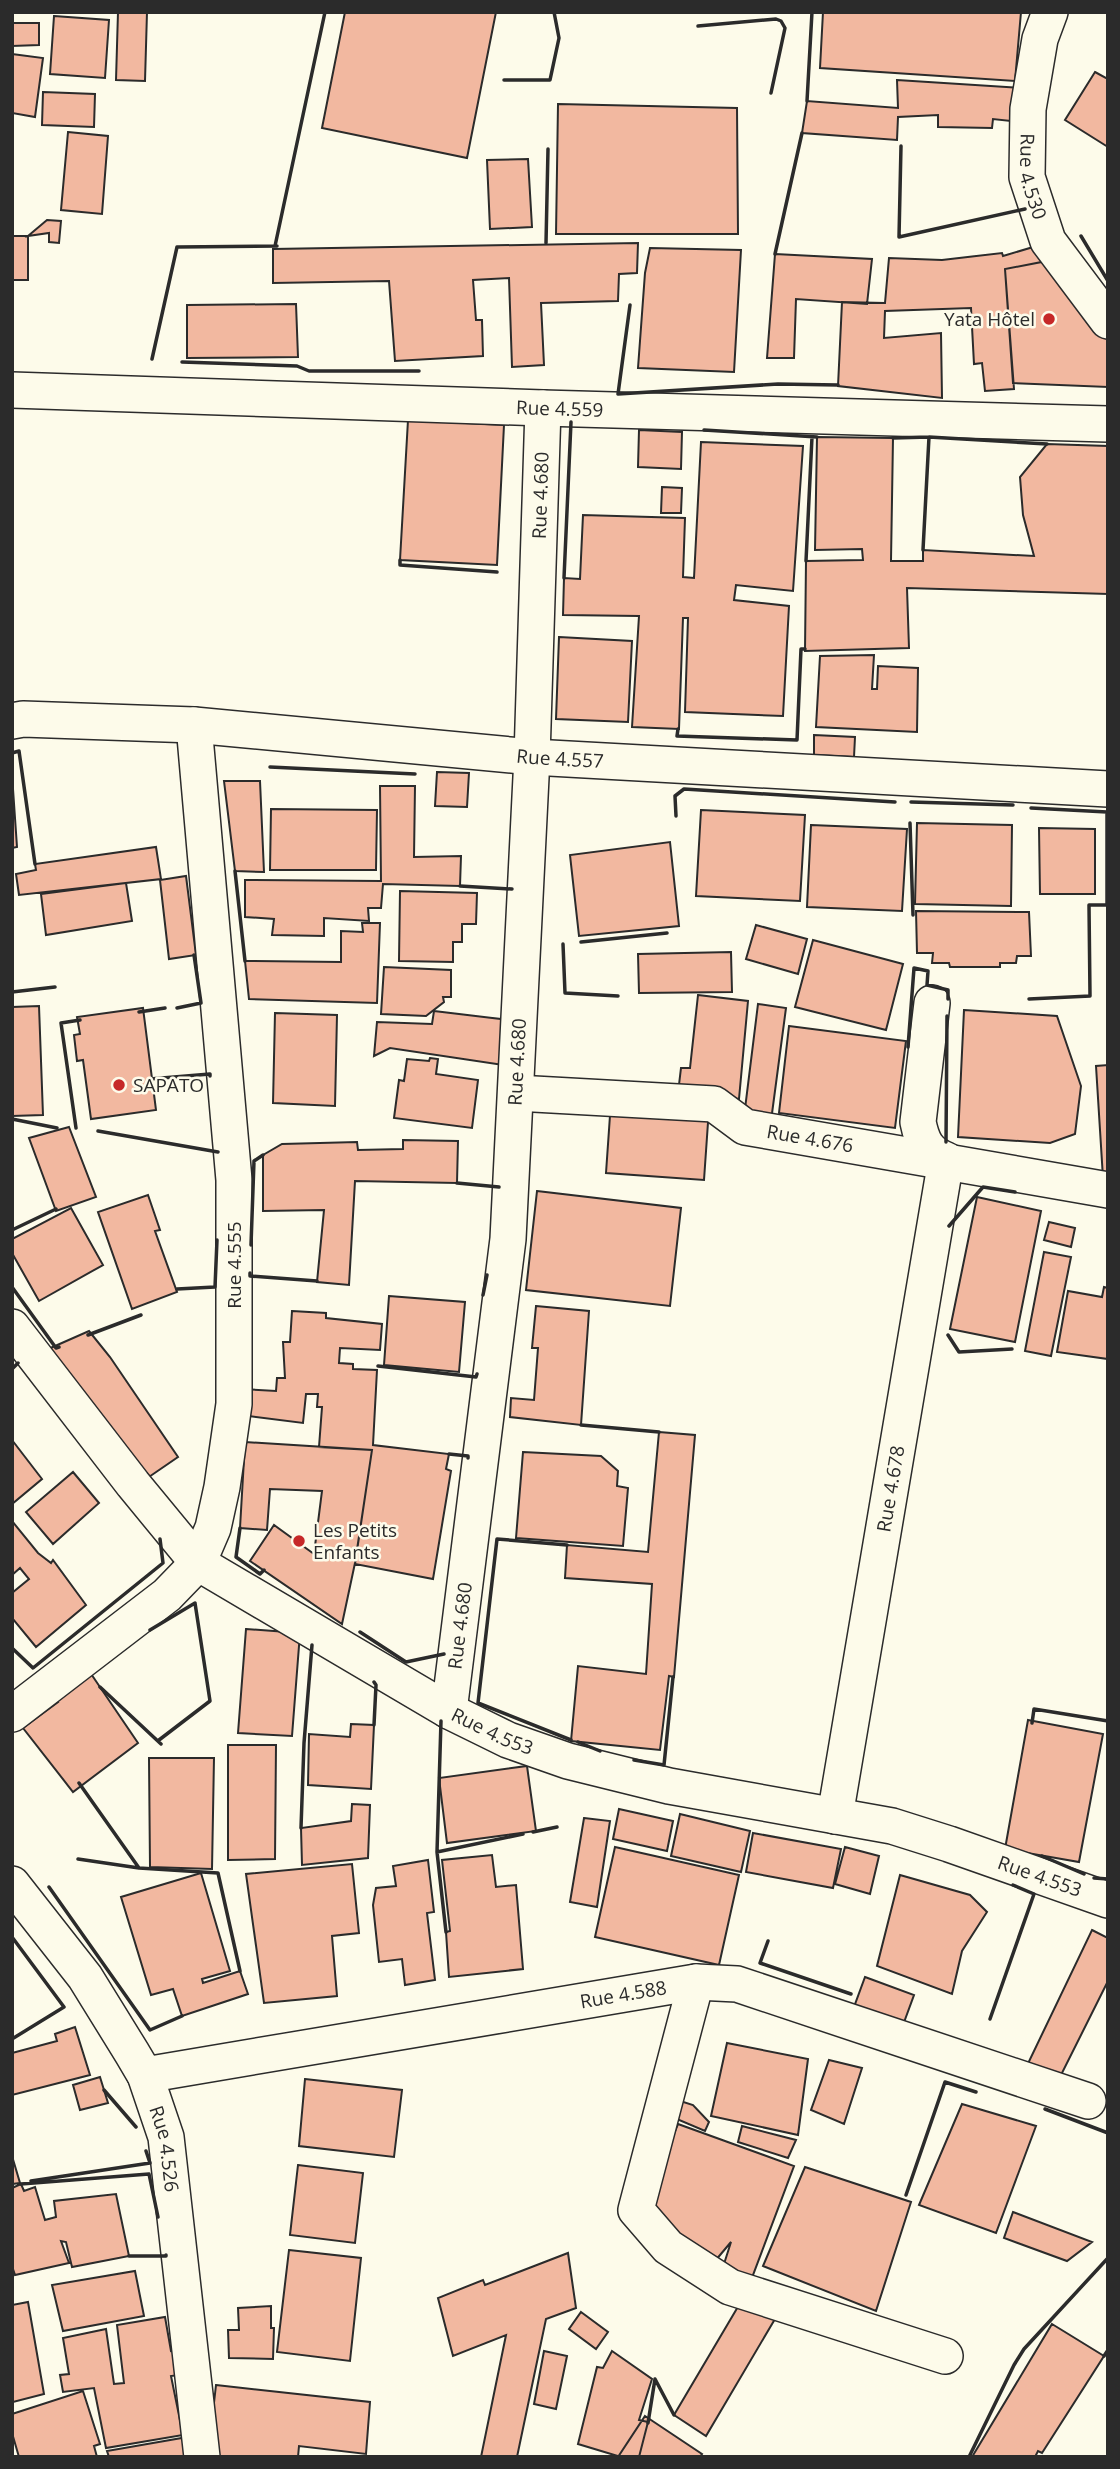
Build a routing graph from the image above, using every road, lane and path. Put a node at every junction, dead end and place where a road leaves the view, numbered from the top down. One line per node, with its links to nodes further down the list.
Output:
1 (1050, 12): 2 (street, Rue 4.530)
2 (1108, 321)
3 (12, 390): 4 (street, Rue 4.559)
4 (543, 408): 5 (street, Rue 4.559); 8 (street, Rue 4.680)
5 (1108, 424)
6 (12, 721): 7 (street, Rue 4.557)
7 (194, 725): 8 (street, Rue 4.557); 15 (street, Rue 4.555)
8 (532, 757): 9 (street, Rue 4.557); 11 (street, Rue 4.680)
9 (1108, 789)
10 (932, 1003): 12 (street)
11 (516, 1093): 12 (street, Rue 4.676); 16 (street, Rue 4.680)
12 (946, 1160): 13 (street, Rue 4.676); 18 (street, Rue 4.678)
13 (1108, 1190)
14 (12, 1327): 15 (street, Rue 4.553)
15 (198, 1563): 16 (street, Rue 4.553); 17 (street, Rue 4.555)
16 (449, 1712): 18 (street, Rue 4.553)
17 (12, 1714)
18 (835, 1816): 20 (street, Rue 4.553)
19 (12, 1884): 22 (street, Rue 4.526)
20 (1108, 1900)
21 (696, 1982): 22 (street, Rue 4.588); 23 (street, Rue 4.588); 24 (street)
22 (145, 2075): 25 (street, Rue 4.526)
23 (1088, 2102)
24 (945, 2356)
25 (202, 2457)

